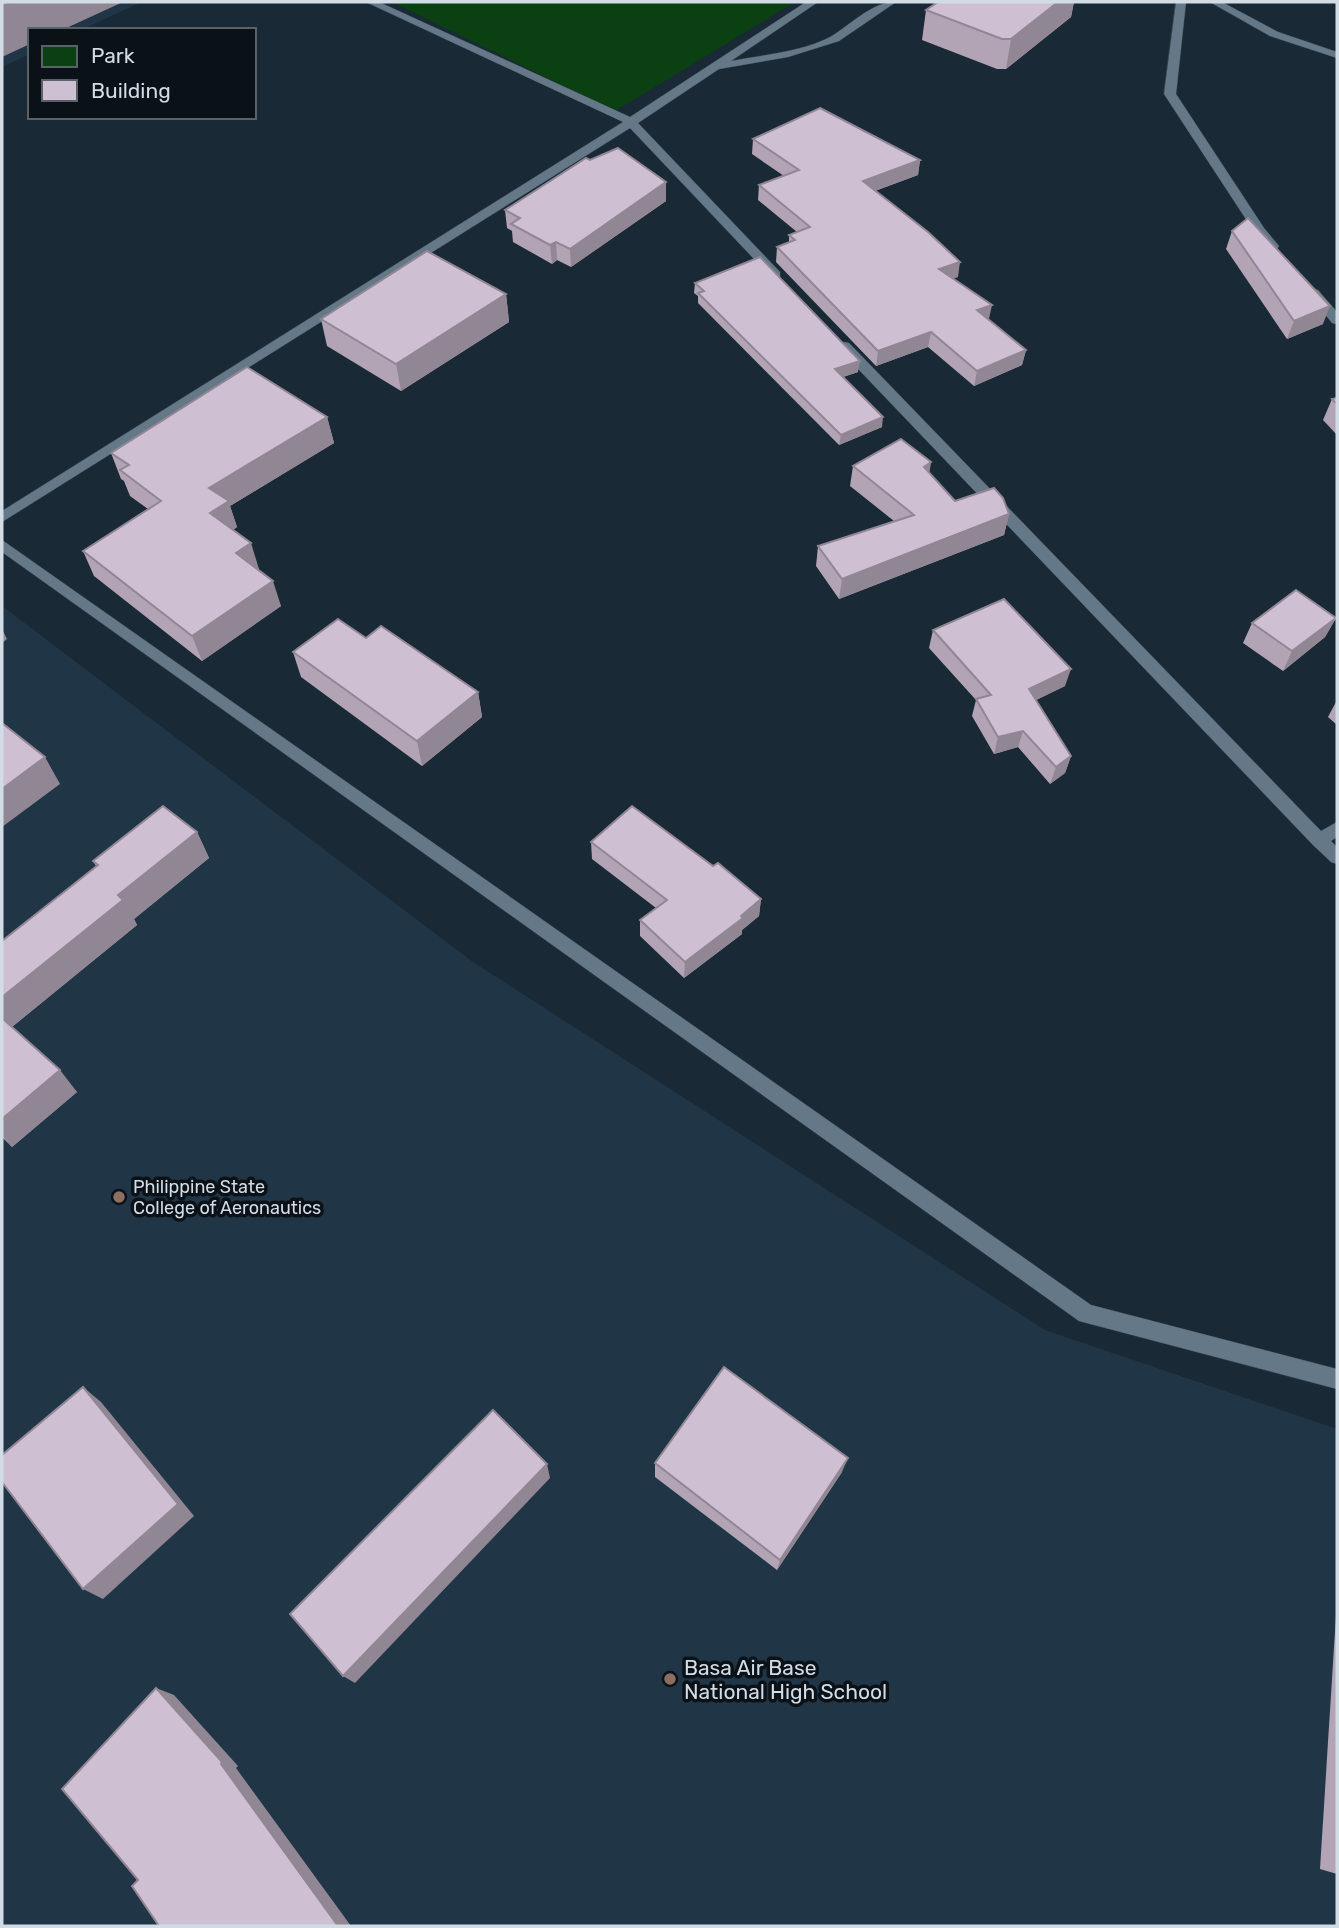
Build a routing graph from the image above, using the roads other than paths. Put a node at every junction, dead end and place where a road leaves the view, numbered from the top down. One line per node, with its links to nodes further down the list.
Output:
1 (371, 2): 8 (lane)
2 (813, 2): 7 (lane)
3 (891, 2): 7 (lane)
4 (1181, 2): 9 (lane)
5 (1215, 2): 6 (lane)
6 (1337, 55)
7 (714, 67): 8 (lane)
8 (631, 122): 11 (lane); 14 (lane)
9 (1285, 260)
10 (1303, 280): 12 (lane)
11 (788, 287)
12 (1337, 320)
13 (834, 335): 17 (lane)
14 (2, 517)
15 (2, 545): 19 (lane)
16 (1337, 829): 17 (lane)
17 (1319, 841): 18 (lane)
18 (1337, 857)
19 (1337, 1379)

